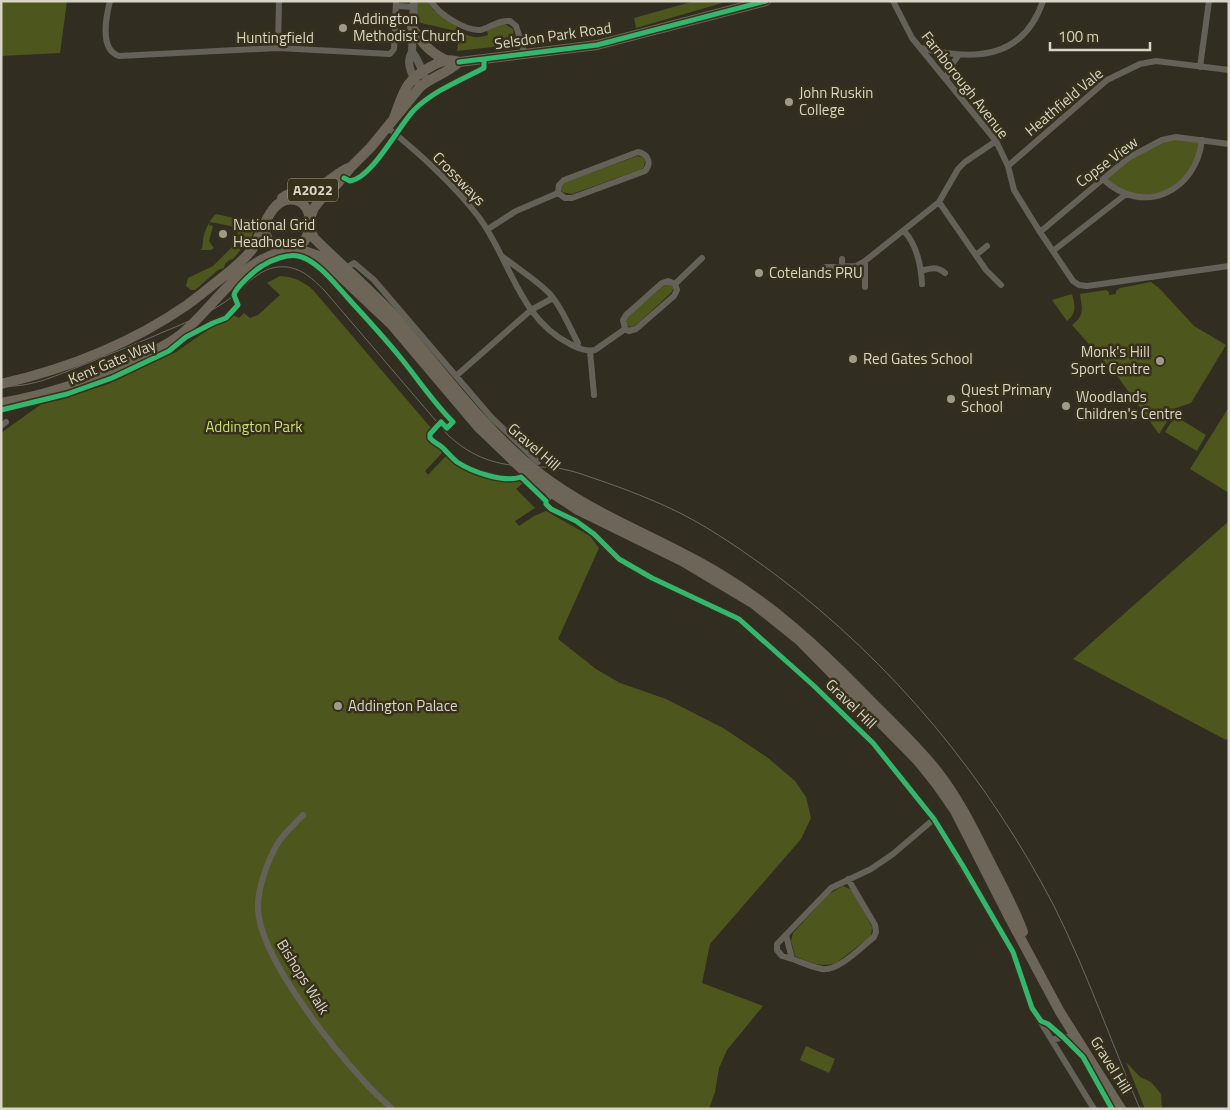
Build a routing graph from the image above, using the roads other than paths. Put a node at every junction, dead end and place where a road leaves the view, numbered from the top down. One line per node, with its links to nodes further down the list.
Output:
1 (110, 1): 11 (street, Huntingfield)
2 (279, 1): 11 (street)
3 (431, 1): 13 (street)
4 (766, 1): 13 (main road, Selsdon Park Road / A2022)
5 (893, 1): 12 (street, Farnborough Avenue)
6 (1043, 1): 14 (street)
7 (1209, 1): 18 (street)
8 (396, 4): 9 (street, Huntingfield); 11 (street, Huntingfield)
9 (414, 4): 10 (street)
10 (412, 27): 16 (main road); 20 (street)
11 (278, 48)
12 (921, 48): 14 (street); 21 (street, Farnborough Avenue)
13 (525, 54): 15 (main road, Selsdon Park Road / A2022)
14 (958, 56): 21 (street)
15 (484, 59): 17 (main road, Selsdon Park Road / A2022); 24 (street)
16 (446, 60): 17 (main road, Selsdon Park Road / A2022); 20 (main road)
17 (459, 62): 22 (main road, Selsdon Park Road / A2022)
18 (1200, 67): 19 (street, Heathfield Vale); 28 (street, Heathfield Vale)
19 (1229, 70)
20 (417, 74): 22 (street); 23 (main road, Selsdon Park Road / A2022)
21 (946, 79): 26 (street, Farnborough Avenue)
22 (423, 84): 23 (main road, Selsdon Park Road / A2022)
23 (394, 118): 24 (main road, Selsdon Park Road / A2022)
24 (392, 131): 29 (main road, Selsdon Park Road / A2022); 30 (street); 38 (street, Crossways)
25 (1202, 140): 27 (street, Copse View); 31 (street, Copse View); 33 (street)
26 (996, 141): 28 (street, Farnborough Avenue); 34 (street)
27 (1229, 144)
28 (1008, 166): 40 (street, Farnborough Avenue)
29 (351, 167): 30 (main road, Selsdon Park Road / A2022); 35 (main road, Selsdon Park Road / A2022)
30 (344, 178): 36 (main road, Selsdon Park Road / A2022)
31 (1103, 179): 33 (street); 40 (street, Copse View)
32 (558, 192): 32 (street); 38 (street)
33 (1126, 194): 44 (street)
34 (939, 202): 39 (street); 45 (street)
35 (275, 207): 36 (main road); 37 (main road)
36 (310, 222): 42 (main road); 50 (main road, Gravel Hill)
37 (263, 229): 43 (main road); 66 (main road, Kent Gate Way)
38 (488, 229): 46 (street, Crossways)
39 (904, 231): 49 (street); 54 (street)
40 (1040, 232): 44 (street, Farnborough Avenue)
41 (987, 246): 45 (street)
42 (298, 248): 43 (main road); 73 (main road, Gravel Hill)
43 (282, 252): 69 (main road, Kent Gate Way)
44 (1052, 252): 51 (street, Farnborough Avenue)
45 (976, 255): 58 (street)
46 (502, 256): 60 (street, Crossways); 61 (street, Crossways)
47 (702, 258): 56 (street)
48 (842, 259): 52 (street)
49 (865, 261): 52 (street); 59 (street)
50 (348, 266): 65 (street, Gravel Hill); 71 (main road, Gravel Hill)
51 (1229, 266)
52 (842, 267): 53 (street)
53 (826, 268)
54 (921, 271): 55 (street); 57 (street)
55 (945, 273)
56 (675, 284): 62 (street); 62 (street)
57 (922, 284)
58 (1001, 285)
59 (865, 287)
60 (553, 298): 61 (street); 63 (street, Crossways)
61 (531, 310): 63 (street, Crossways); 65 (street)
62 (624, 329): 64 (street)
63 (576, 347): 64 (street, Crossways)
64 (590, 351): 67 (street)
65 (456, 376): 71 (street, Gravel Hill)
66 (1, 384)
67 (594, 395)
68 (1, 399): 69 (main road)
69 (13, 401): 70 (main road, Kent Gate Way)
70 (1, 403)
71 (514, 447): 72 (street, Gravel Hill); 79 (main road, Gravel Hill)
72 (538, 462)
73 (549, 497): 75 (street, Gravel Hill); 79 (main road, Gravel Hill)
74 (303, 815): 82 (street, Bishops Walk)
75 (934, 819): 76 (street); 81 (street, Gravel Hill)
76 (848, 879): 77 (street); 78 (street)
77 (786, 935): 78 (street); 78 (street)
78 (792, 959)
79 (1033, 961): 80 (main road, Gravel Hill)
80 (1076, 1037): 81 (street, Gravel Hill); 84 (main road, Gravel Hill)
81 (1052, 1040): 83 (street, Gravel Hill)
82 (392, 1109)
83 (1094, 1109)
84 (1121, 1109)

